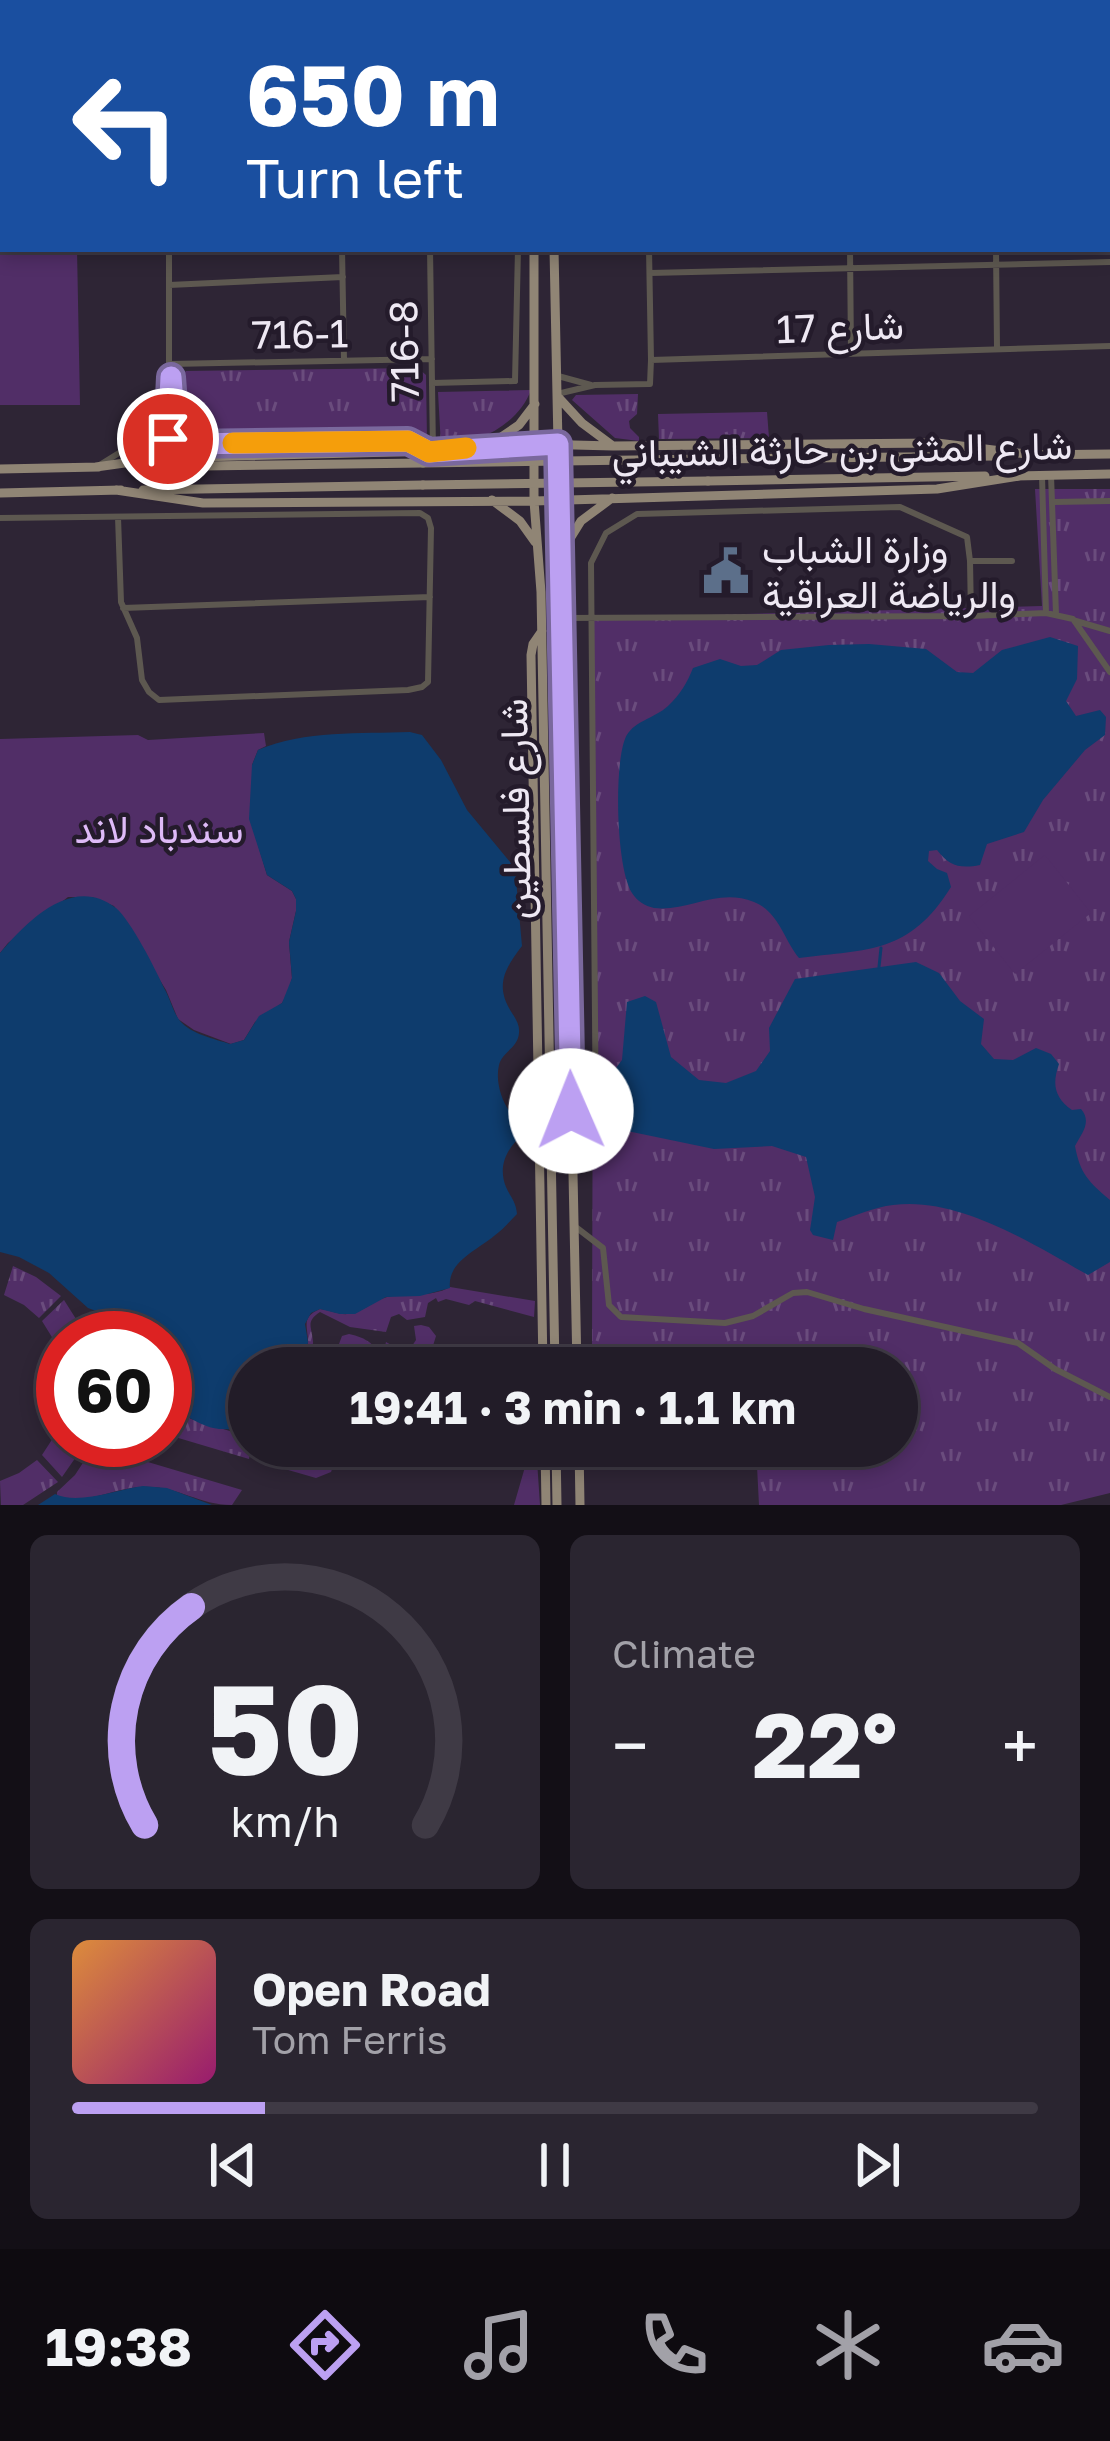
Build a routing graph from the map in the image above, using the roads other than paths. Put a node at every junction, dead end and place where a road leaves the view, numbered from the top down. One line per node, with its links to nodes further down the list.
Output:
1 (169, 252): 15 (street)
2 (342, 252): 14 (street)
3 (430, 252): 19 (street, 716-8)
4 (518, 252): 25 (street)
5 (531, 252): 28 (main road, شارع فلسطين)
6 (554, 252): 23 (main road, شارع فلسطين)
7 (649, 252): 13 (street)
8 (850, 252): 12 (street)
9 (996, 252): 11 (street)
10 (1110, 262): 11 (street)
11 (996, 265): 12 (street); 17 (street)
12 (850, 268): 13 (street); 18 (street)
13 (650, 273): 21 (street)
14 (343, 277): 15 (street); 20 (street)
15 (169, 285): 22 (street)
16 (1110, 346): 17 (street, شارع 17)
17 (997, 348): 18 (street, شارع 17)
18 (851, 353): 21 (street, شارع 17)
19 (431, 359): 20 (street, 716-1); 25 (street, 716-8)
20 (344, 360): 22 (street, 716-1)
21 (651, 360): 26 (street)
22 (171, 364): 24 (street)
23 (556, 375): 26 (street); 27 (main road, شارع فلسطين)
24 (171, 377): 29 (street); 32 (street)
25 (432, 383): 35 (street, 716-8)
26 (595, 386): 27 (street)
27 (557, 395): 31 (main road, شارع فلسطين); 33 (main road)
28 (535, 404): 30 (main road, شارع فلسطين); 34 (main road)
29 (186, 444): 32 (street); 35 (street)
30 (535, 444): 31 (main road); 34 (main road); 49 (main road, شارع فلسطين)
31 (558, 444): 33 (main road); 47 (main road, شارع فلسطين)
32 (163, 446): 38 (street)
33 (613, 446): 37 (main road)
34 (484, 447): 35 (main road)
35 (431, 452): 38 (main road)
36 (1110, 454): 37 (main road, شارع المثنى بن حارثة الشيباني)
37 (1035, 455): 38 (main road, شارع المثنى بن حارثة الشيباني, bridge)
38 (96, 467): 39 (main road, شارع المثنى بن حارثة الشيباني)
39 (0, 470)
40 (1110, 474): 42 (main road, شارع المثنى بن حارثة الشيباني)
41 (1020, 476): 42 (main road, شارع المثنى بن حارثة الشيباني); 43 (main road, شارع المثنى بن حارثة الشيباني, bridge); 45 (main road)
42 (1047, 476): 50 (street)
43 (116, 490): 44 (main road, شارع المثنى بن حارثة الشيباني); 46 (main road)
44 (0, 493)
45 (613, 498): 47 (main road); 54 (main road)
46 (492, 500): 49 (main road); 53 (main road)
47 (559, 500): 49 (main road); 54 (main road, شارع فلسطين)
48 (1110, 501): 50 (street)
49 (534, 502): 53 (main road, شارع فلسطين)
50 (1047, 502): 61 (street); 62 (street)
51 (118, 517): 52 (street); 59 (street); 60 (street)
52 (0, 518)
53 (538, 554): 57 (main road, شارع فلسطين)
54 (561, 555): 58 (main road, شارع فلسطين)
55 (1012, 560): 56 (street)
56 (970, 561): 63 (street); 64 (street)
57 (541, 592): 58 (main road); 68 (main road, شارع فلسطين)
58 (561, 593): 65 (main road, شارع فلسطين)
59 (430, 597): 60 (street); 60 (street)
60 (123, 608)
61 (1046, 613): 62 (street); 64 (street)
62 (1056, 614): 66 (street)
63 (592, 616): 64 (street); 65 (street); 74 (street)
64 (971, 616)
65 (562, 618): 73 (main road, شارع فلسطين)
66 (1073, 620): 67 (street); 69 (street)
67 (1110, 631)
68 (542, 632): 70 (main road); 71 (main road, شارع فلسطين)
69 (1110, 672)
70 (534, 819): 71 (main road); 76 (main road)
71 (545, 838): 72 (main road, شارع فلسطين)
72 (549, 1073): 73 (main road); 77 (main road, شارع فلسطين)
73 (571, 1074): 75 (main road, شارع فلسطين)
74 (596, 1130)
75 (574, 1226): 78 (main road, شارع فلسطين); 79 (street)
76 (543, 1347)
77 (555, 1347)
78 (577, 1347)
79 (1110, 1397)
80 (545, 1467): 83 (main road)
81 (556, 1467): 84 (main road)
82 (579, 1467): 85 (main road)
83 (546, 1505)
84 (557, 1505)
85 (580, 1505)

